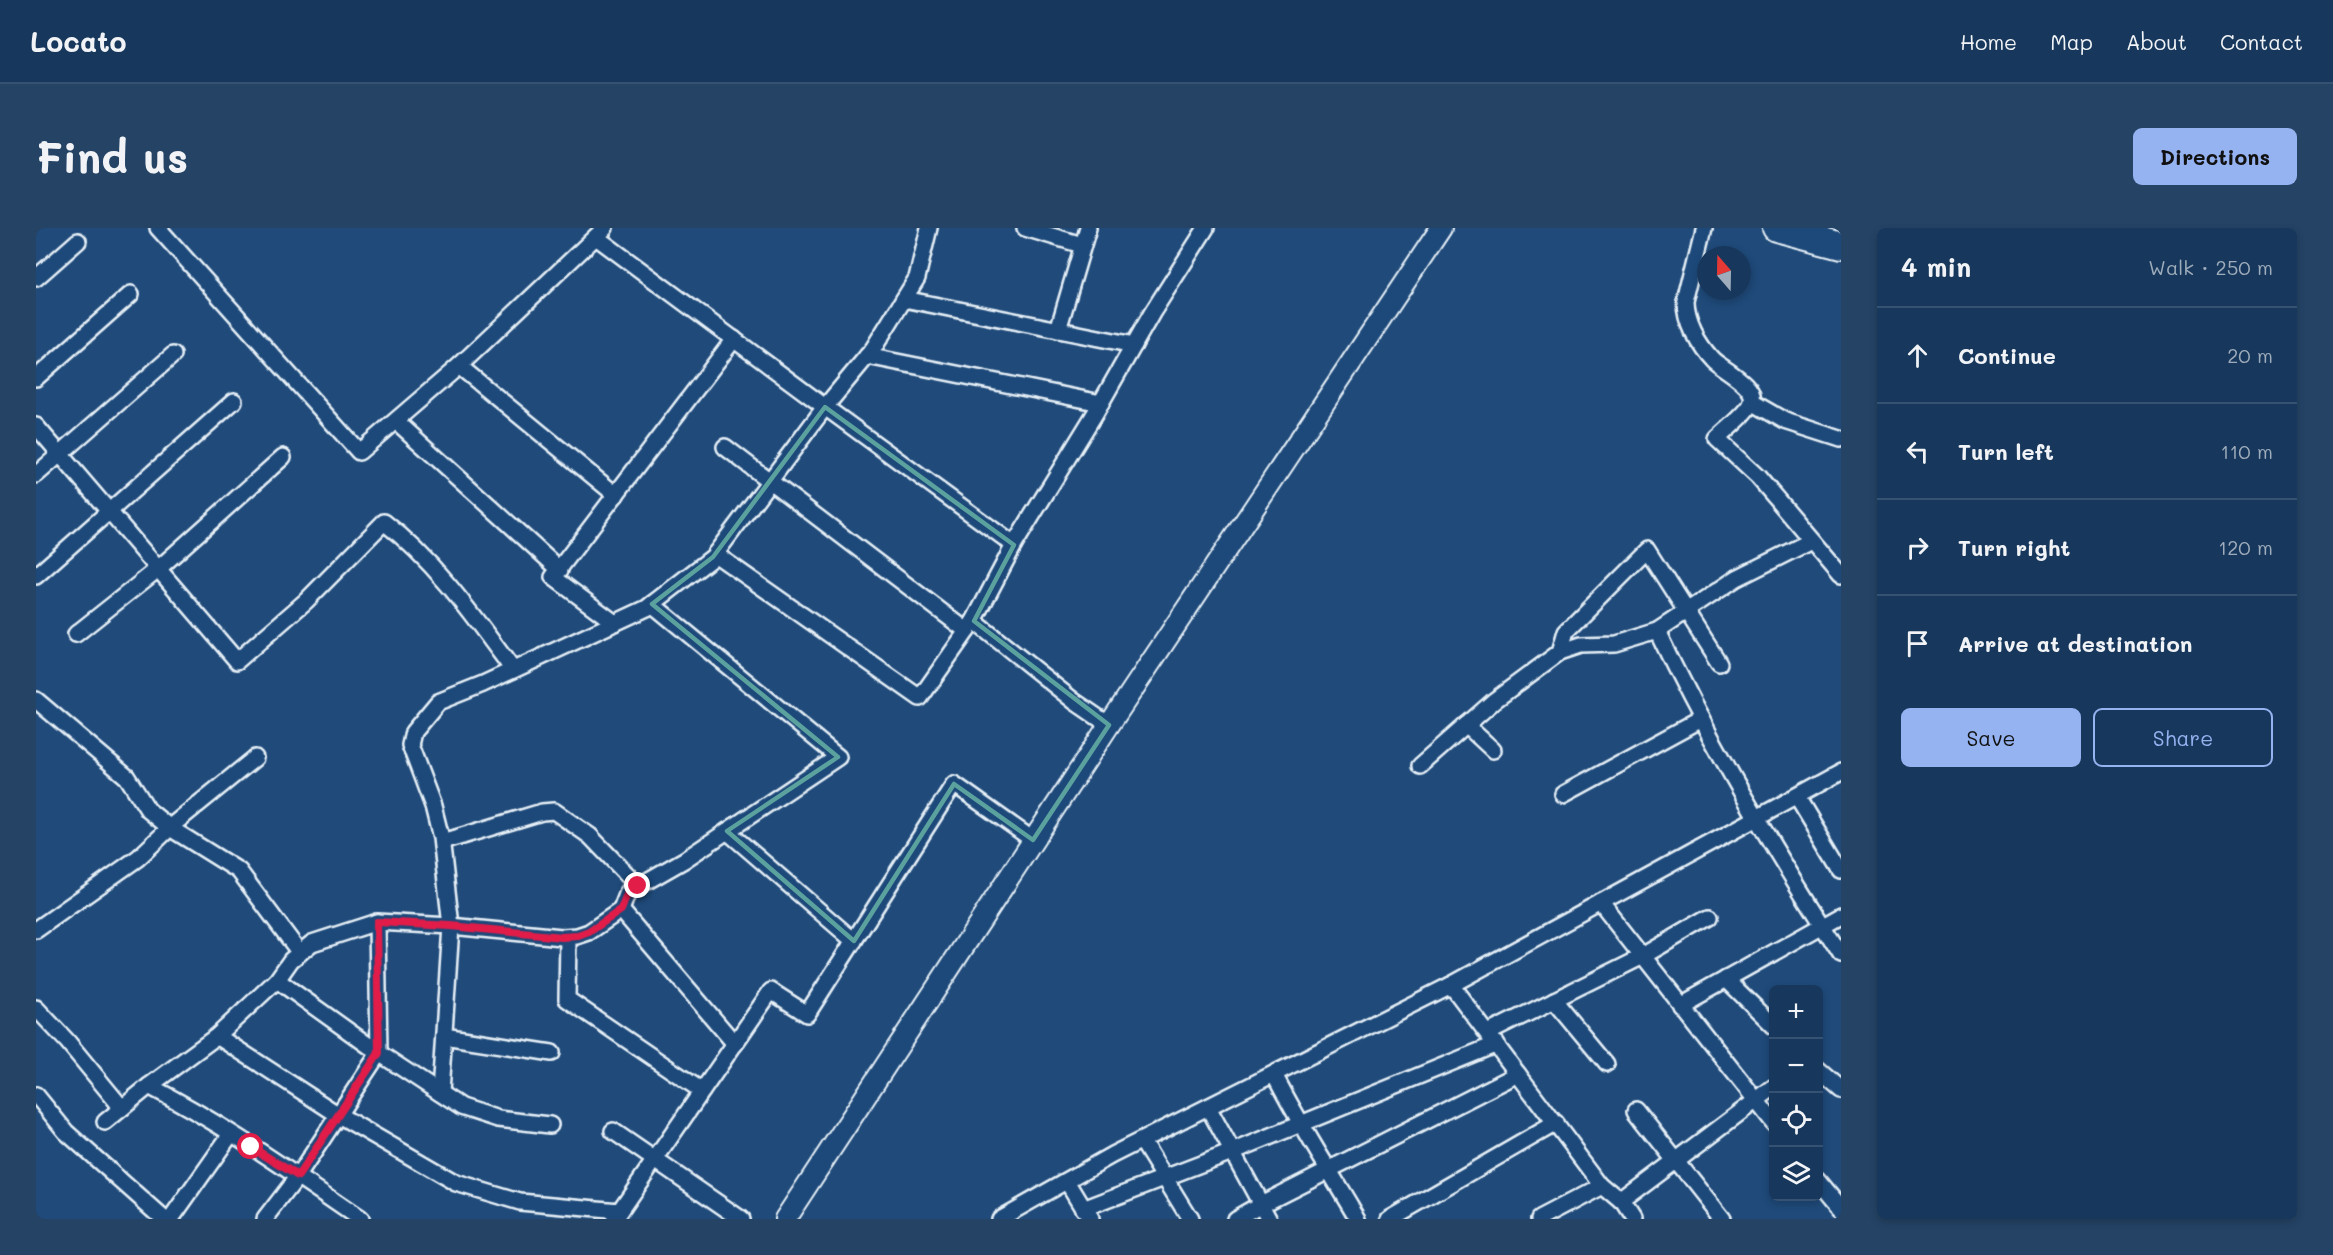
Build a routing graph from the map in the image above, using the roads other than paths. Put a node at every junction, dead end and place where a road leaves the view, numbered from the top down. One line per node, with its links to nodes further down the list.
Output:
1 (158, 228): 27 (street)
2 (929, 228): 15 (street)
3 (1025, 228): 11 (street)
4 (1088, 228): 11 (street)
5 (1206, 228): 18 (street)
6 (1441, 228): 55 (street)
7 (1704, 228): 24 (street)
8 (1776, 228): 12 (highway)
9 (601, 232): 17 (street); 21 (street)
10 (78, 241): 13 (street)
11 (1083, 245): 16 (street)
12 (1841, 245)
13 (36, 278)
14 (131, 294): 22 (street)
15 (904, 299): 16 (street); 20 (street)
16 (1058, 330): 18 (street)
17 (734, 339): 26 (street); 35 (street)
18 (1134, 345): 25 (street)
19 (173, 355): 31 (street)
20 (867, 356): 25 (street); 26 (street)
21 (459, 366): 27 (street); 35 (street)
22 (36, 378)
23 (234, 401): 36 (street)
24 (1752, 402): 29 (street); 37 (street)
25 (1101, 403): 38 (street)
26 (825, 407): 34 (street); 38 (street)
27 (396, 421): 41 (street)
28 (36, 426): 31 (street)
29 (1841, 439)
30 (725, 447): 34 (street)
31 (60, 454): 33 (street); 36 (street)
32 (283, 457): 40 (street)
33 (36, 475)
34 (770, 481): 39 (street); 47 (street)
35 (616, 495): 41 (street)
36 (109, 511): 40 (street); 43 (street)
37 (1811, 541): 42 (street); 45 (street)
38 (1014, 545): 47 (street)
39 (715, 554): 44 (street); 47 (street)
40 (158, 569): 49 (street); 52 (street)
41 (560, 570): 46 (street)
42 (1841, 575)
43 (36, 576)
44 (652, 604): 46 (street); 65 (street)
45 (1686, 611): 48 (street); 50 (street); 51 (street)
46 (615, 623): 52 (street)
47 (971, 626): 55 (street)
48 (1657, 631): 50 (street); 54 (street)
49 (76, 634)
50 (1560, 652): 56 (street)
51 (1719, 663)
52 (513, 670): 67 (street)
53 (36, 700): 64 (street)
54 (1701, 719): 61 (street); 63 (street)
55 (1109, 724): 66 (street)
56 (1466, 725): 57 (street); 59 (street)
57 (1493, 750)
58 (255, 758): 64 (street)
59 (1420, 766)
60 (1841, 772): 62 (street)
61 (1563, 794)
62 (1797, 797): 63 (street); 68 (street)
63 (1756, 819): 70 (street); 76 (street)
64 (170, 828): 77 (street); 80 (street)
65 (727, 831): 69 (street); 79 (street)
66 (1033, 840): 79 (street); 138 (street)
67 (442, 842): 69 (street); 75 (street)
68 (1841, 870)
69 (638, 886): 71 (street)
70 (1601, 903): 82 (street); 85 (street)
71 (621, 910): 78 (street); 93 (street)
72 (1841, 915): 76 (street)
73 (1710, 917): 82 (street)
74 (377, 922): 75 (street); 80 (street); 94 (street)
75 (451, 926): 78 (street); 91 (street)
76 (1823, 927): 81 (street); 83 (street)
77 (36, 930)
78 (568, 937): 103 (street)
79 (854, 941): 93 (street)
80 (300, 953): 84 (street)
81 (1841, 955)
82 (1643, 956): 86 (street); 87 (street)
83 (1726, 979): 87 (street); 89 (street)
84 (277, 980): 90 (street); 94 (street)
85 (1451, 985): 92 (street); 97 (street)
86 (1554, 1000): 92 (street); 96 (street)
87 (1680, 1005): 106 (street)
88 (36, 1008): 108 (street)
89 (1769, 1022)
90 (217, 1036): 100 (street); 110 (street)
91 (444, 1036): 95 (street); 104 (street)
92 (1492, 1038): 98 (street); 114 (street)
93 (735, 1044): 103 (street)
94 (379, 1053): 104 (street); 110 (street)
95 (552, 1053)
96 (1607, 1064)
97 (1274, 1074): 107 (street); 114 (street)
98 (1518, 1074): 113 (street); 122 (street)
99 (1823, 1074): 102 (street)
100 (149, 1086): 108 (street); 117 (street)
101 (1769, 1090): 106 (street)
102 (1841, 1090)
103 (702, 1091): 120 (street)
104 (440, 1093): 115 (street)
105 (36, 1095): 134 (street)
106 (1755, 1101): 111 (street); 121 (street)
107 (1208, 1107): 118 (street); 119 (street)
108 (122, 1108): 112 (street)
109 (1636, 1110): 121 (street)
110 (337, 1114): 123 (street); 132 (street)
111 (1769, 1118)
112 (105, 1122)
113 (1556, 1123): 126 (street); 144 (street)
114 (1300, 1124): 119 (street); 122 (street)
115 (550, 1125)
116 (613, 1131): 120 (street)
117 (231, 1134): 123 (street); 135 (street)
118 (1142, 1140): 124 (street); 125 (street)
119 (1232, 1152): 124 (street); 129 (street)
120 (655, 1160): 132 (street); 137 (street)
121 (1677, 1160): 128 (street); 147 (street)
122 (1329, 1169): 129 (street); 143 (street)
123 (298, 1176): 133 (street); 136 (street)
124 (1165, 1178): 131 (street); 140 (street)
125 (1067, 1181): 131 (street); 139 (street)
126 (1602, 1186): 128 (street); 145 (street)
127 (1823, 1186): 130 (street)
128 (1621, 1202): 146 (street)
129 (1260, 1204): 141 (street); 142 (street)
130 (1841, 1208)
131 (1086, 1214)
132 (616, 1215)
133 (357, 1218)
134 (164, 1219)
135 (171, 1219)
136 (265, 1219)
137 (741, 1219)
138 (785, 1219)
139 (999, 1219)
140 (1190, 1219)
141 (1235, 1219)
142 (1269, 1219)
143 (1358, 1219)
144 (1390, 1219)
145 (1539, 1219)
146 (1632, 1219)
147 (1722, 1219)

